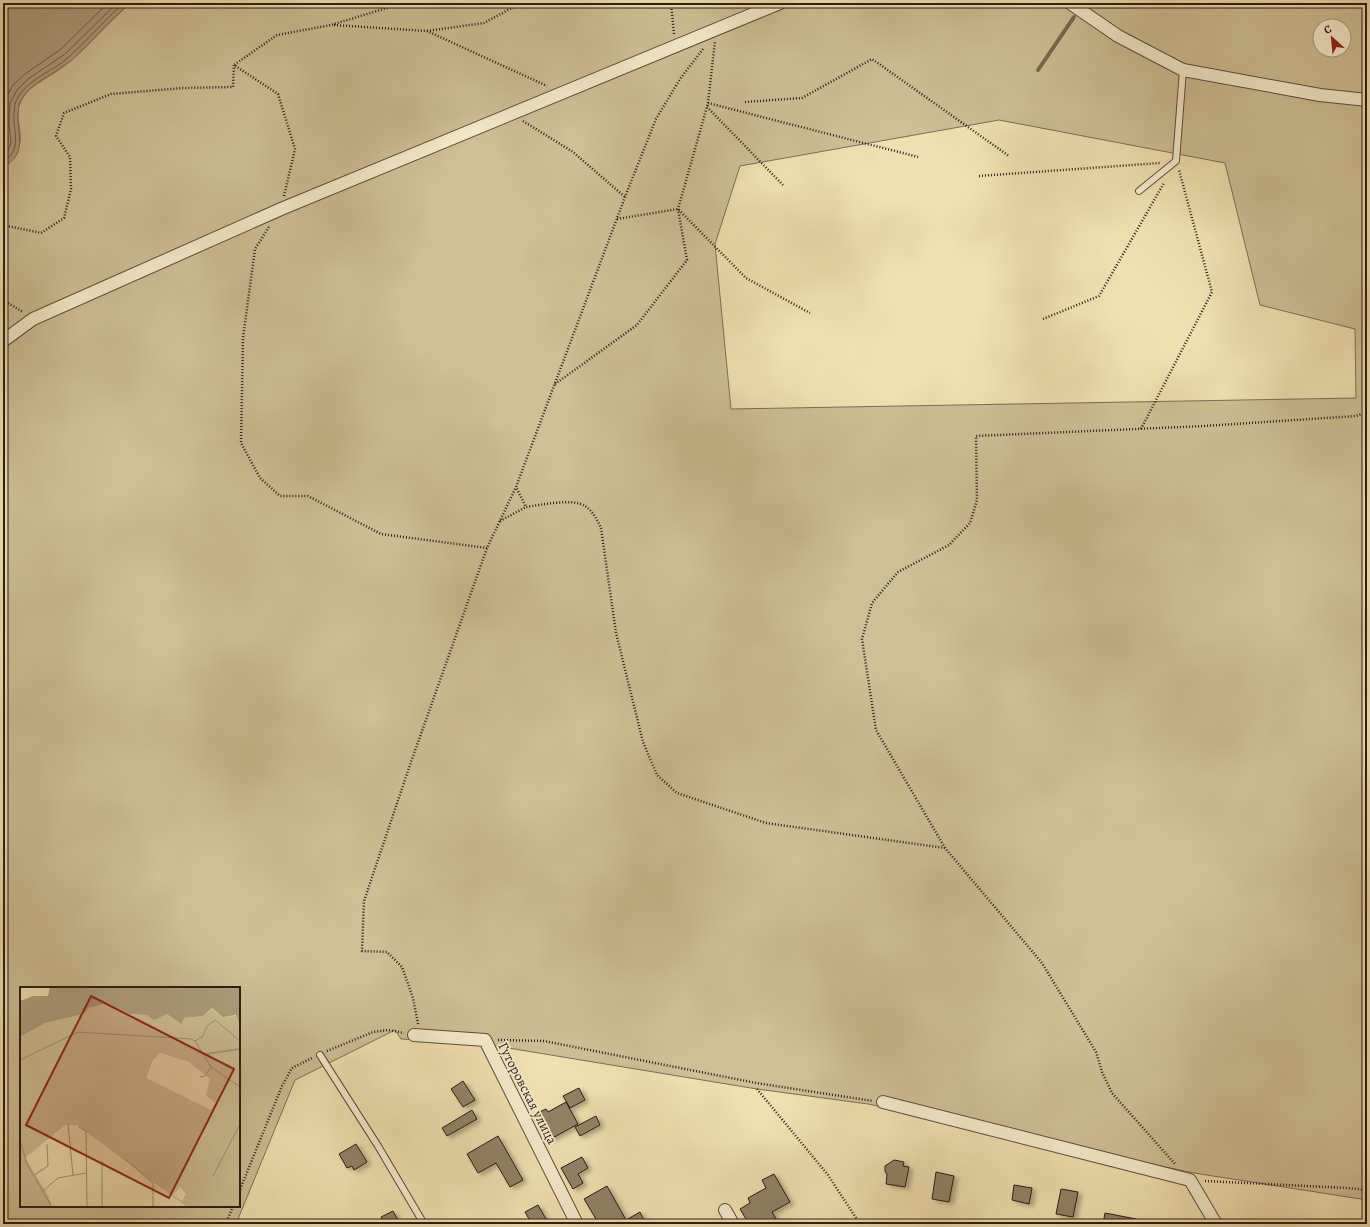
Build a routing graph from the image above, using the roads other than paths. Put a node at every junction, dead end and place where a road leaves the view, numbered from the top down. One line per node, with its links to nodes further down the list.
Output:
1 (780, 3): 6 (street)
2 (1070, 3): 3 (street)
3 (1183, 70): 4 (street); 5 (lane)
4 (1367, 100)
5 (1139, 191)
6 (3, 341)
7 (414, 1035): 12 (street, Гуторовская улица)
8 (320, 1055): 11 (lane)
9 (883, 1102): 14 (street)
10 (725, 1210): 13 (street)
11 (424, 1224)
12 (577, 1224)
13 (733, 1224)
14 (1216, 1224)

